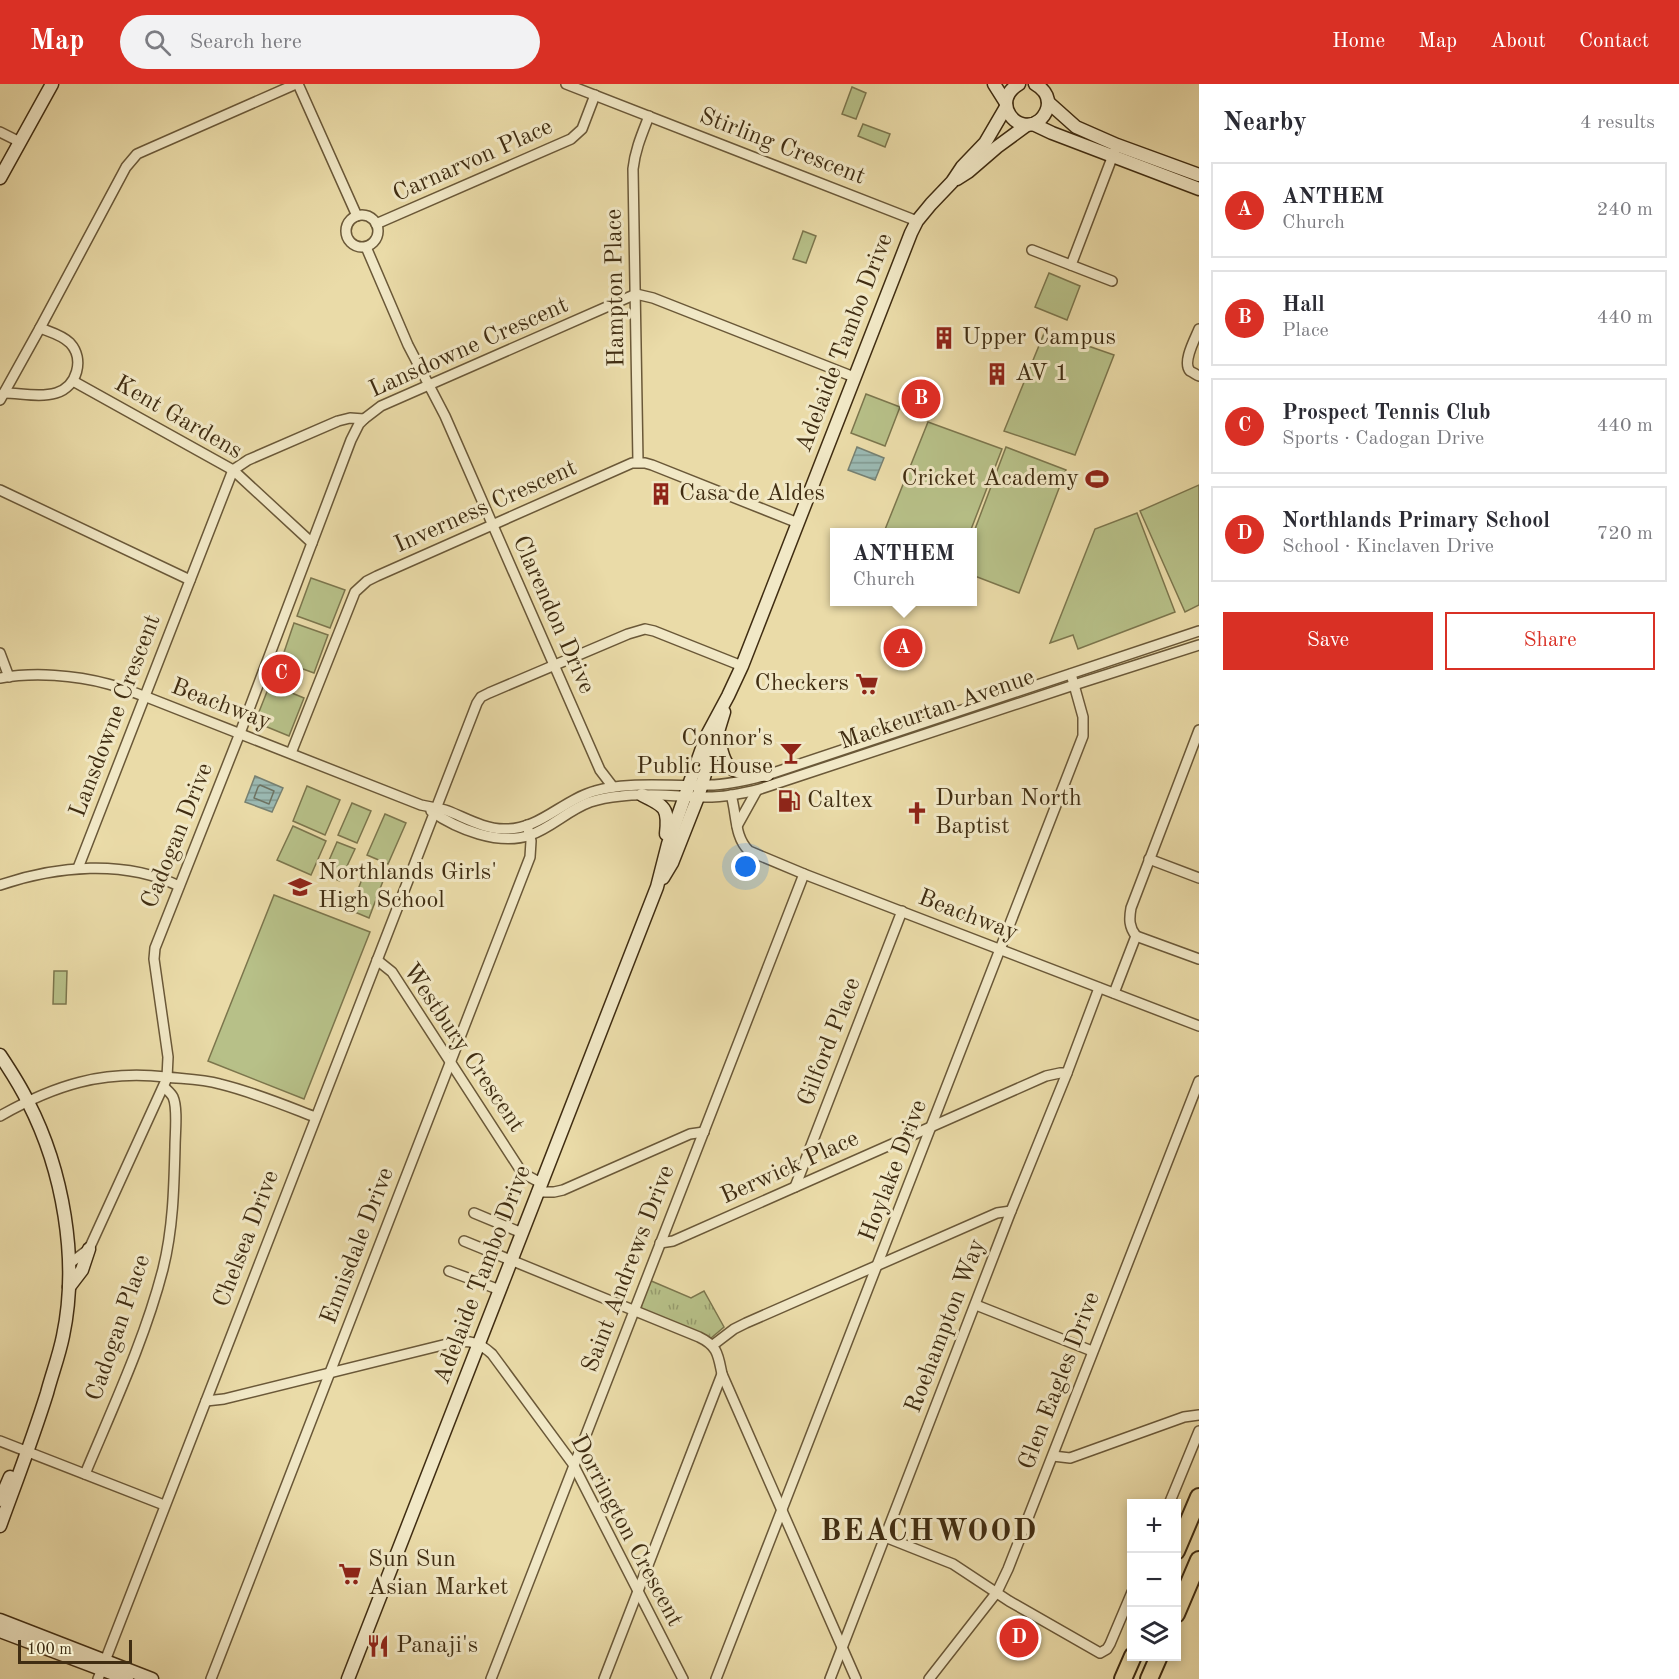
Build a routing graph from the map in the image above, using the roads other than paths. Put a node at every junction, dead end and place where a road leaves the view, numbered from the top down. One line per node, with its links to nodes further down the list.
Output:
1 (52, 84): 13 (street)
2 (297, 84): 19 (street); 27 (street)
3 (566, 84): 8 (street, Stirling Crescent)
4 (994, 84): 9 (street)
5 (1019, 84): 9 (street, Adelaide Tambo Drive)
6 (1035, 84): 7 (street)
7 (1049, 93): 11 (street, Adelaide Tambo Drive); 14 (street)
8 (595, 95): 10 (street, Stirling Crescent); 21 (street, Carnarvon Place)
9 (1006, 105): 11 (street); 17 (street, Adelaide Tambo Drive)
10 (649, 116): 20 (street, Stirling Crescent); 26 (street, Hampton Place)
11 (1030, 124): 14 (street); 17 (street, Adelaide Tambo Drive)
12 (0, 132): 13 (street)
13 (20, 142): 16 (street)
14 (1115, 151): 15 (street); 18 (street); 24 (street)
15 (1199, 176)
16 (0, 178)
17 (952, 182): 20 (street, Adelaide Tambo Drive)
18 (1199, 189)
19 (357, 216): 21 (street); 22 (street)
20 (917, 221): 30 (street, Adelaide Tambo Drive)
21 (376, 224): 22 (street)
22 (366, 247): 32 (street, Clarendon Drive)
23 (1032, 250): 24 (street)
24 (1071, 265): 25 (street)
25 (1112, 281)
26 (636, 294): 30 (street); 32 (street, Lansdowne Crescent); 35 (street, Hampton Place)
27 (40, 328): 31 (street); 33 (street)
28 (1199, 329): 29 (street)
29 (1199, 376)
30 (854, 377): 38 (street, Adelaide Tambo Drive)
31 (73, 381): 33 (street); 36 (street, Kent Gardens)
32 (429, 384): 34 (street, Lansdowne Crescent); 39 (street, Clarendon Drive)
33 (2, 396)
34 (364, 419): 36 (street, Lansdowne Crescent); 40 (street, Cadogan Drive)
35 (638, 462): 38 (street); 39 (street, Inverness Crescent)
36 (232, 470): 40 (street, Kent Gardens); 41 (street, Lansdowne Crescent)
37 (0, 490): 41 (street)
38 (798, 523): 45 (street, Adelaide Tambo Drive)
39 (493, 526): 46 (street, Clarendon Drive); 55 (street, Inverness Crescent)
40 (312, 543): 53 (street, Cadogan Drive)
41 (190, 580): 50 (street, Lansdowne Crescent)
42 (1199, 632): 47 (street, Mackeurtan Avenue)
43 (1199, 645): 49 (street, Mackeurtan Avenue)
44 (0, 653): 48 (street)
45 (742, 666): 46 (street, Chelsea Drive); 51 (street, Adelaide Tambo Drive)
46 (554, 667): 57 (street, Clarendon Drive); 67 (street, Chelsea Drive)
47 (1071, 674): 49 (street, Hoylake Drive); 56 (street, Mackeurtan Avenue)
48 (4, 678): 50 (street, Beachway)
49 (1074, 684): 58 (street, Mackeurtan Avenue); 81 (street, Hoylake Drive)
50 (144, 696): 53 (street, Beachway); 73 (street, Lansdowne Crescent)
51 (728, 696): 54 (street, Adelaide Tambo Drive); 63 (street, Adelaide Tambo Drive)
52 (1199, 729): 72 (street)
53 (240, 733): 55 (street, Beachway); 77 (street, Cadogan Drive)
54 (718, 733): 59 (street); 64 (street, Adelaide Tambo Drive)
55 (291, 753): 67 (street, Beachway)
56 (810, 761): 58 (street); 59 (street, Mackeurtan Avenue)
57 (600, 770): 60 (street, Clarendon Drive); 61 (street)
58 (813, 773): 62 (street, Mackeurtan Avenue)
59 (767, 775): 64 (street, Mackeurtan Avenue)
60 (613, 787): 61 (street, Beachway); 63 (street, Beachway)
61 (597, 790): 68 (street, Beachway)
62 (757, 790): 66 (street, Mackeurtan Avenue); 69 (street)
63 (686, 791): 64 (street, Mackeurtan Avenue); 65 (street, Beachway); 71 (street, Adelaide Tambo Drive)
64 (700, 791): 66 (street, Mackeurtan Avenue); 78 (street, Adelaide Tambo Drive)
65 (642, 795): 70 (street, Beachway); 71 (street)
66 (731, 795): 69 (street, Beachway)
67 (435, 811): 68 (street, Beachway); 70 (street, Beachway); 83 (street, Chelsea Drive)
68 (527, 825): 70 (street, Ennisdale Drive)
69 (737, 826): 74 (street, Beachway)
70 (530, 835): 88 (street, Ennisdale Drive)
71 (664, 859): 78 (street, Adelaide Tambo Drive)
72 (1149, 859): 75 (street); 80 (street)
73 (78, 868): 76 (street); 77 (street)
74 (804, 874): 79 (street, Beachway); 96 (street, Saint Andrews Drive)
75 (1199, 878)
76 (0, 885)
77 (179, 886): 91 (street, Cadogan Drive)
78 (657, 887): 98 (street, Adelaide Tambo Drive)
79 (902, 911): 81 (street, Beachway); 97 (street, Gilford Place)
80 (1136, 936): 82 (street); 85 (street)
81 (1000, 950): 84 (street, Beachway); 95 (street, Hoylake Drive)
82 (1199, 959)
83 (377, 960): 88 (street, Westbury Crescent); 94 (street, Chelsea Drive)
84 (1099, 988): 85 (street, Beachway); 89 (street, Roehampton Way)
85 (1114, 993): 86 (street, Beachway)
86 (1199, 1026)
87 (0, 1055): 92 (street)
88 (451, 1062): 98 (street, Westbury Crescent); 116 (street, Ennisdale Drive)
89 (1067, 1073): 95 (street, Berwick Place); 99 (street, Roehampton Way)
90 (1199, 1081): 115 (street, Glen Eagles Drive)
91 (165, 1082): 92 (street); 94 (street); 104 (street, Cadogan Drive); 125 (street, Cadogan Place)
92 (28, 1101): 93 (street); 106 (street)
93 (0, 1116)
94 (315, 1117): 118 (street, Chelsea Drive)
95 (932, 1125): 97 (street, Berwick Place); 107 (street, Hoylake Drive)
96 (704, 1132): 98 (street); 103 (street, Saint Andrews Drive)
97 (795, 1187): 103 (street, Berwick Place)
98 (539, 1188): 101 (street, Adelaide Tambo Drive)
99 (1011, 1211): 107 (street); 111 (street, Roehampton Way)
100 (474, 1213): 101 (street)
101 (522, 1233): 105 (street, Adelaide Tambo Drive)
102 (464, 1241): 105 (street)
103 (660, 1243): 112 (street, Saint Andrews Drive)
104 (89, 1249): 106 (street, Cadogan Drive); 109 (street)
105 (511, 1260): 110 (street, Adelaide Tambo Drive); 112 (street)
106 (69, 1264): 109 (street)
107 (878, 1265): 114 (street); 130 (street, Hoylake Drive)
108 (449, 1270): 110 (street)
109 (69, 1287): 122 (street)
110 (500, 1290): 113 (street, Adelaide Tambo Drive)
111 (976, 1305): 115 (street); 132 (street, Roehampton Way)
112 (633, 1312): 114 (street); 124 (street, Saint Andrews Drive)
113 (478, 1344): 116 (street); 124 (street, Dorrington Crescent); 148 (street, Adelaide Tambo Drive)
114 (713, 1345): 117 (street)
115 (1092, 1351): 123 (street, Glen Eagles Drive)
116 (330, 1373): 118 (street); 147 (street, Ennisdale Drive)
117 (722, 1374): 130 (street); 135 (street)
118 (206, 1401): 129 (street, Chelsea Drive)
119 (1199, 1415): 123 (street)
120 (1199, 1431): 127 (street)
121 (0, 1441): 122 (street)
122 (25, 1450): 125 (street); 128 (street); 131 (street)
123 (1053, 1456): 136 (street, Glen Eagles Drive)
124 (573, 1464): 135 (street, Dorrington Crescent); 149 (street, Saint Andrews Drive)
125 (86, 1474): 129 (street)
126 (1199, 1497): 133 (highway)
127 (1171, 1499)
128 (0, 1500)
129 (164, 1505): 144 (street, Chelsea Drive)
130 (782, 1510): 141 (street); 152 (street, Hoylake Drive)
131 (0, 1526)
132 (885, 1537): 136 (street); 141 (street, Roehampton Way)
133 (1181, 1539)
134 (1199, 1560): 138 (highway)
135 (638, 1591): 150 (street); 151 (street, Dorrington Crescent)
136 (997, 1593): 137 (street); 155 (street, Glen Eagles Drive)
137 (1127, 1602)
138 (1179, 1607)
139 (0, 1620): 144 (street)
140 (0, 1630): 144 (street)
141 (843, 1647): 153 (street, Roehampton Way); 154 (street)
142 (1130, 1661): 156 (highway)
143 (1157, 1661): 157 (highway)
144 (102, 1670): 145 (street); 146 (street)
145 (127, 1679)
146 (152, 1679)
147 (211, 1679)
148 (348, 1679)
149 (491, 1679)
150 (604, 1679)
151 (683, 1679)
152 (716, 1679)
153 (831, 1679)
154 (856, 1679)
155 (929, 1679)
156 (1123, 1679)
157 (1149, 1679)

